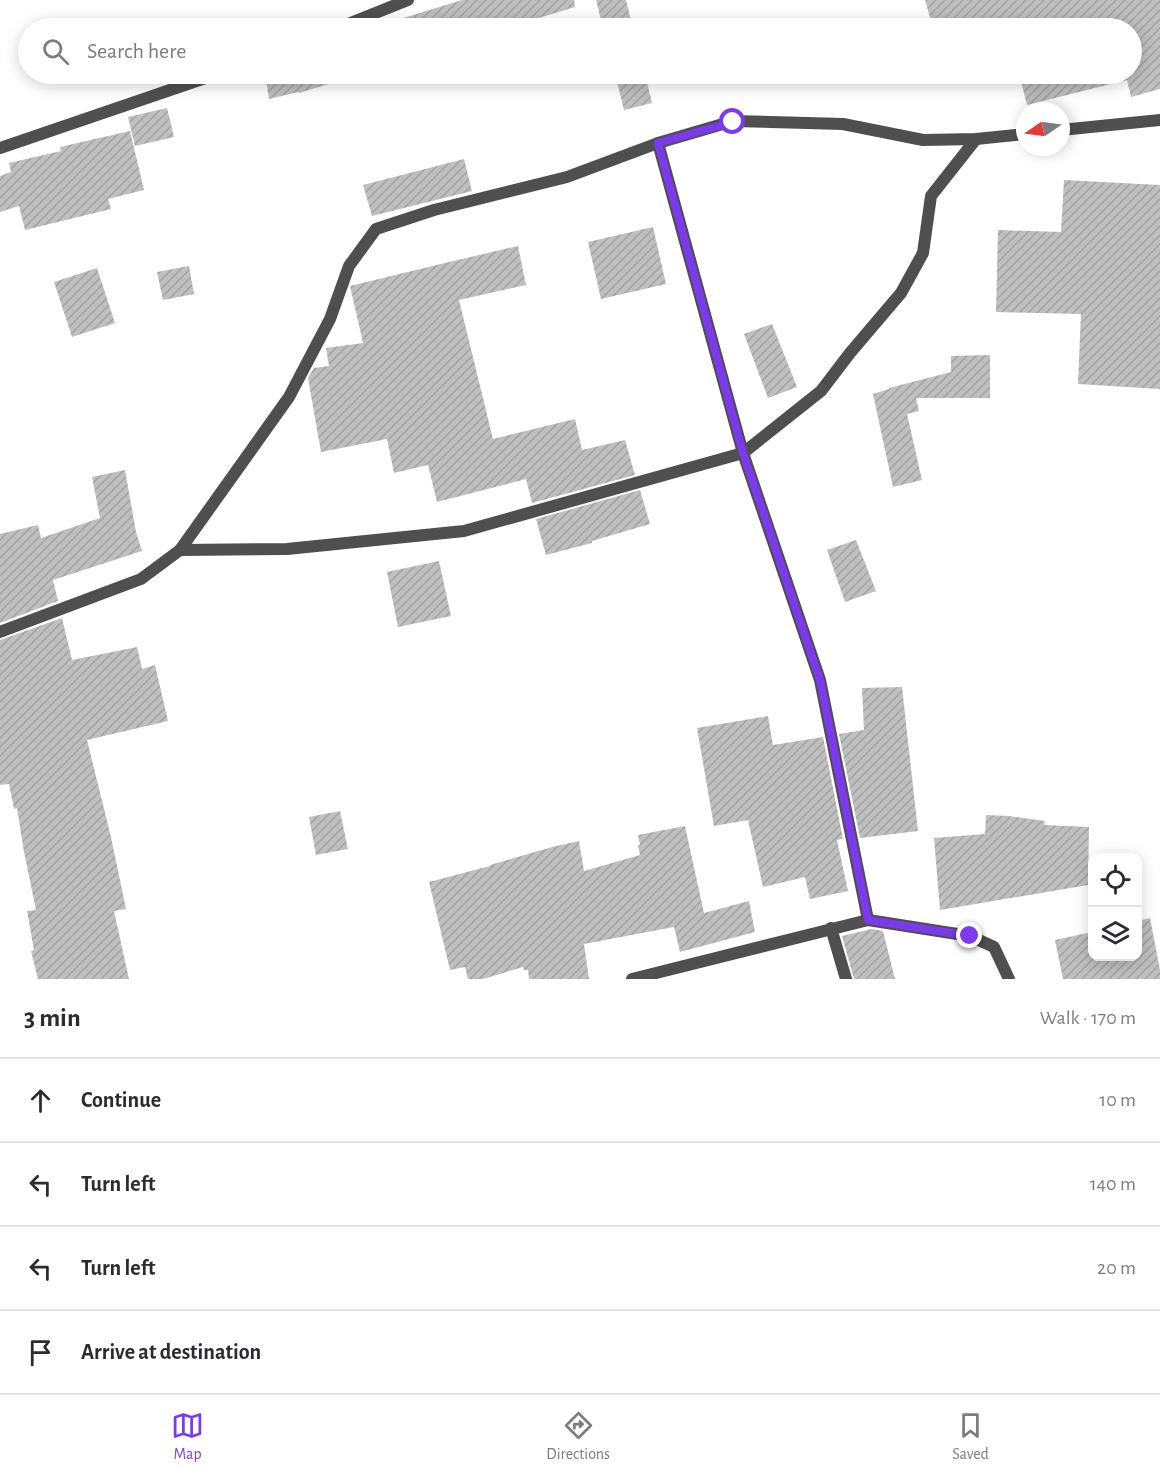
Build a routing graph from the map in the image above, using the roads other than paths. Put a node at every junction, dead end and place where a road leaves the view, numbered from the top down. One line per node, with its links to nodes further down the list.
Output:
1 (408, 0): 2 (street)
2 (363, 18)
3 (188, 84): 9 (street)
4 (1160, 120): 5 (street)
5 (1070, 129)
6 (1016, 135): 7 (street)
7 (976, 139): 8 (street); 10 (street)
8 (658, 143): 10 (street); 11 (street)
9 (0, 148)
10 (743, 453): 11 (street); 13 (street)
11 (180, 550): 12 (street)
12 (0, 632)
13 (868, 920): 14 (street); 17 (street)
14 (831, 928): 15 (street); 16 (street)
15 (632, 979)
16 (846, 979)
17 (1009, 979)

